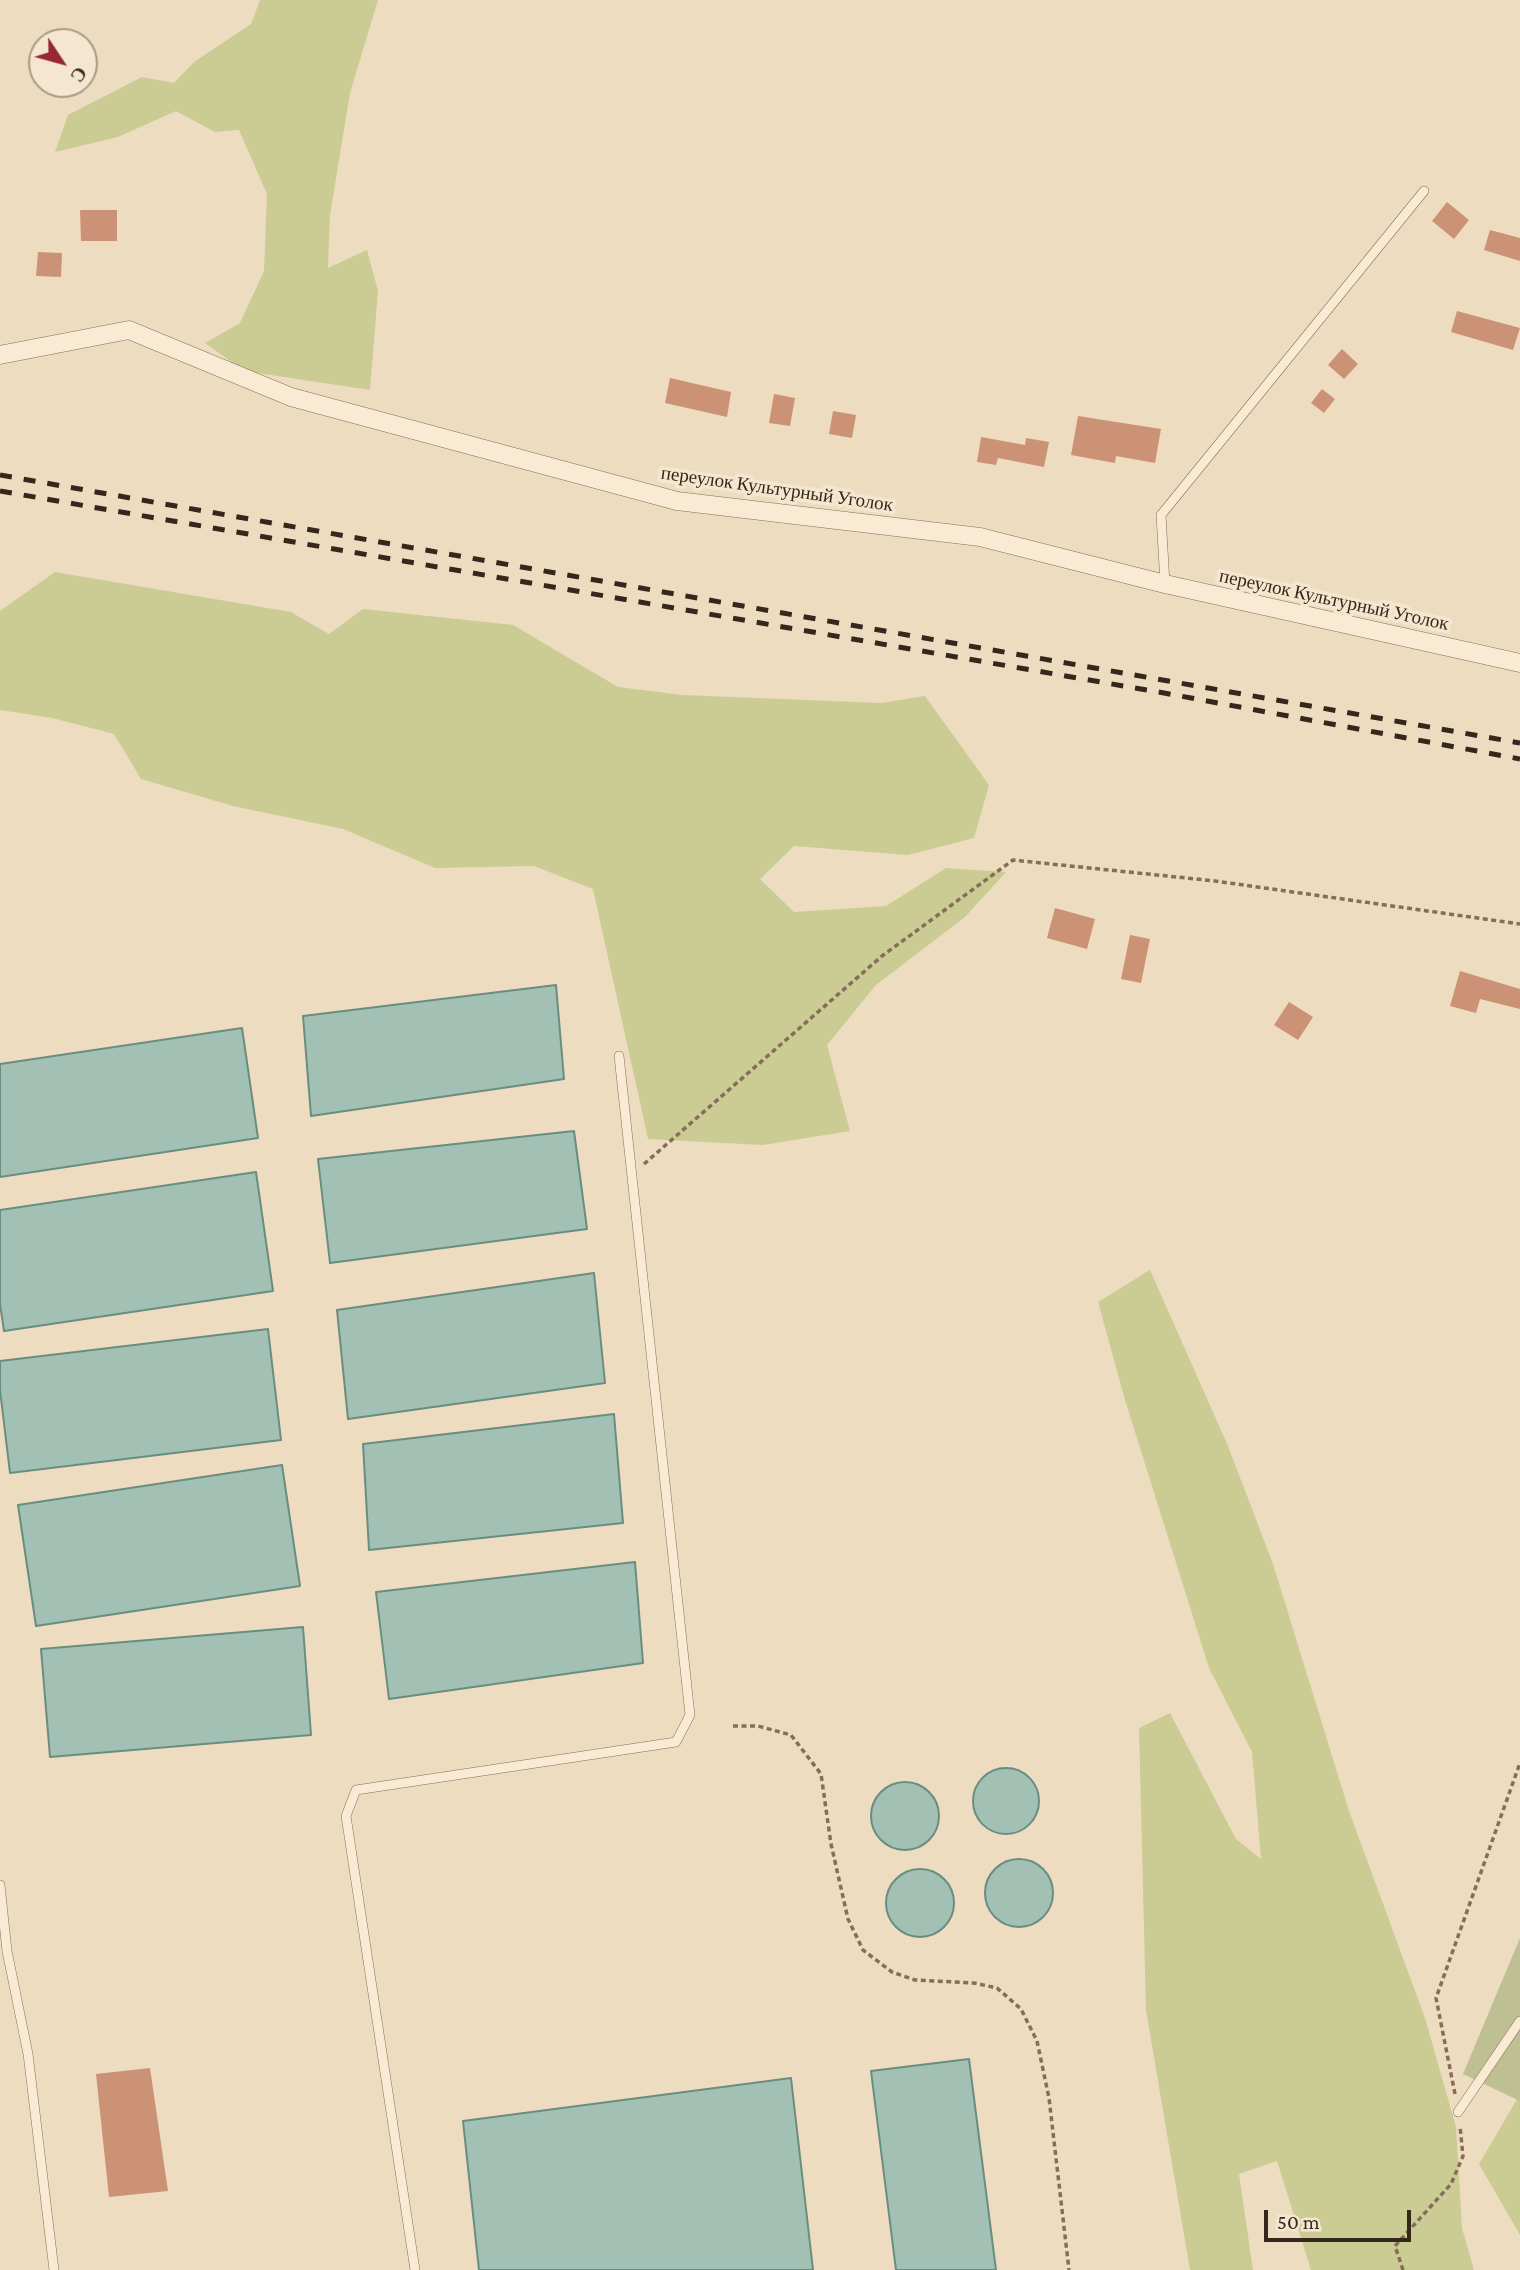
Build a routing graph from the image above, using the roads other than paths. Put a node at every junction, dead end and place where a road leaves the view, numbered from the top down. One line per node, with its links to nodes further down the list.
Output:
1 (1424, 191): 3 (lane)
2 (0, 355): 3 (street, переулок Культурный Уголок)
3 (1165, 584): 4 (street, переулок Культурный Уголок)
4 (1520, 663)
5 (619, 1056): 10 (lane)
6 (0, 1885): 9 (lane)
7 (1520, 2021): 8 (lane)
8 (1458, 2112)
9 (54, 2270)
10 (415, 2270)

